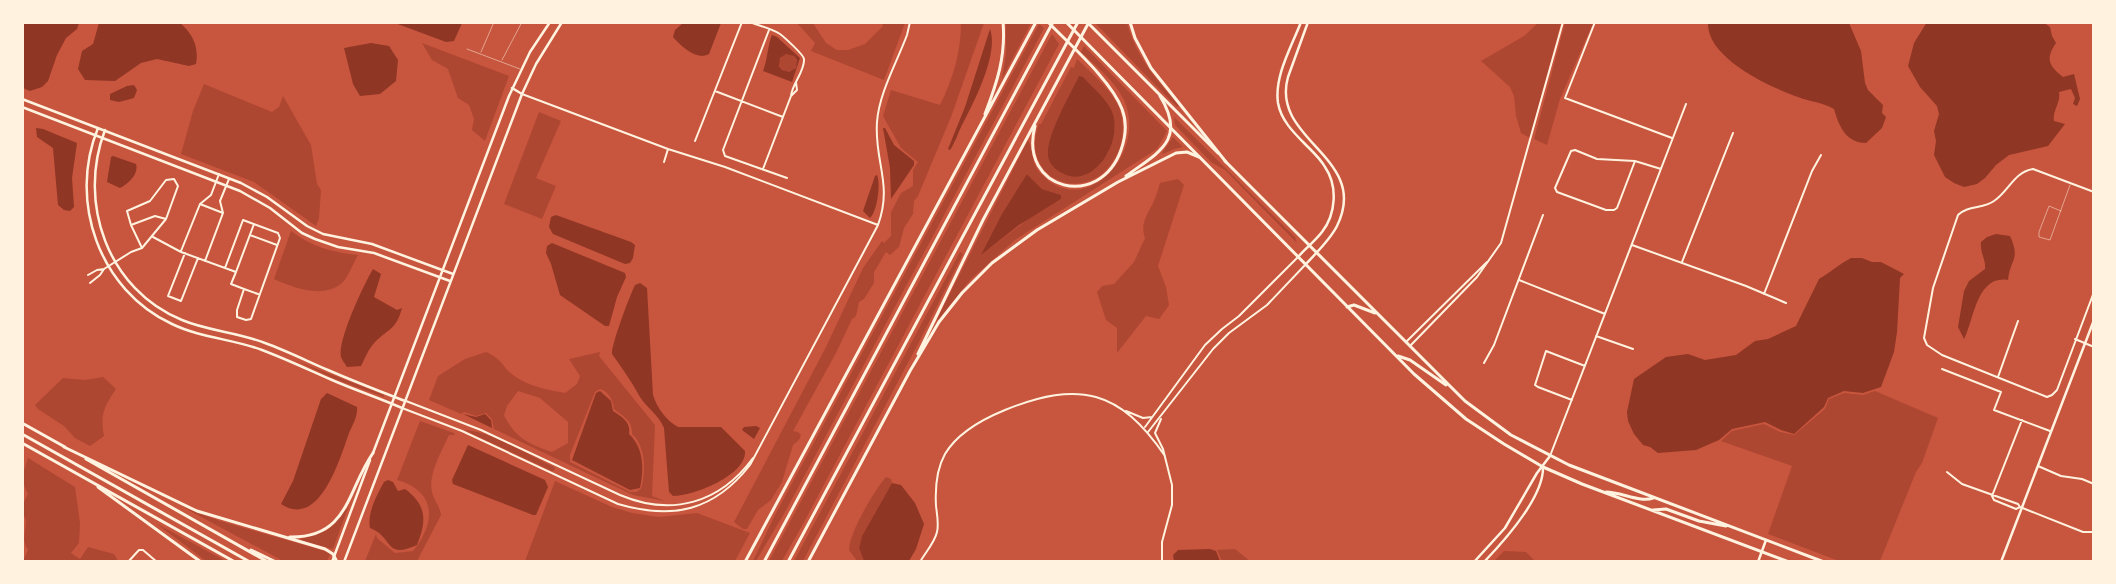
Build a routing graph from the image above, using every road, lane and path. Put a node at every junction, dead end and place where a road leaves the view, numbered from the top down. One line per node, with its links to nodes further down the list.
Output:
1 (494, 22): 22 (lane)
2 (522, 22): 23 (lane)
3 (550, 22): 25 (street)
4 (562, 22): 30 (street)
5 (742, 22): 29 (street)
6 (750, 22): 20 (street)
7 (910, 22): 74 (street)
8 (1003, 22): 43 (highway)
9 (1036, 22): 43 (highway)
10 (1048, 22): 38 (highway)
11 (1052, 22): 174 (highway)
12 (1066, 22): 41 (highway)
13 (1078, 22): 175 (highway)
14 (1088, 22): 32 (highway); 38 (highway)
15 (1130, 22): 56 (highway)
16 (1301, 22): 24 (street)
17 (1308, 22): 26 (street)
18 (1563, 22): 87 (street)
19 (1595, 22): 48 (street)
20 (769, 30): 27 (street); 35 (street)
21 (467, 49): 22 (lane)
22 (480, 54): 23 (lane)
23 (501, 61): 25 (lane)
24 (1283, 68): 26 (street); 49 (street)
25 (521, 69): 28 (street)
26 (1290, 70): 45 (street)
27 (796, 82): 31 (street); 31 (street)
28 (513, 86): 30 (street); 94 (street)
29 (715, 91): 35 (street); 50 (street)
30 (522, 94): 51 (street); 96 (street)
31 (791, 96): 39 (street)
32 (1160, 96): 41 (highway); 56 (highway)
33 (22, 98): 34 (street)
34 (26, 100): 37 (street); 40 (street)
35 (742, 102): 39 (street); 58 (street)
36 (1686, 104): 48 (street)
37 (23, 107): 46 (street)
38 (1043, 109): 123 (highway)
39 (783, 117): 58 (street)
40 (98, 128): 42 (street); 46 (street)
41 (1171, 128): 53 (highway); 63 (highway)
42 (105, 130): 47 (street); 59 (street)
43 (978, 131): 173 (highway)
44 (1732, 133): 89 (street)
45 (1305, 134): 49 (street); 83 (street)
46 (95, 135): 47 (street); 91 (street)
47 (102, 138): 62 (street); 88 (street)
48 (1672, 138): 57 (street)
49 (1300, 139): 79 (street)
50 (695, 141)
51 (668, 149): 55 (street); 74 (street)
52 (1821, 155): 104 (street)
53 (1199, 157): 63 (highway); 84 (highway)
54 (1635, 161): 54 (street); 57 (street)
55 (664, 162)
56 (1226, 162): 79 (highway)
57 (1661, 169): 78 (street)
58 (763, 170): 61 (street)
59 (219, 174): 60 (street); 62 (street)
60 (229, 178): 65 (street); 94 (street)
61 (787, 178)
62 (216, 182): 65 (street); 67 (street)
63 (1118, 182): 123 (highway)
64 (2071, 183): 66 (street); 68 (lane); 124 (street)
65 (226, 186): 69 (street); 98 (street)
66 (2094, 192)
67 (200, 204): 69 (street); 81 (street)
68 (2061, 211): 68 (lane)
69 (223, 213): 86 (street)
70 (1542, 216): 99 (street)
71 (166, 219): 73 (street); 73 (street); 76 (street)
72 (254, 224): 75 (street); 77 (street); 92 (street)
73 (131, 225): 80 (street)
74 (878, 225): 142 (street)
75 (250, 235): 77 (street); 95 (street)
76 (153, 237): 80 (street); 81 (street)
77 (277, 245): 105 (street)
78 (1632, 245): 89 (street); 109 (street)
79 (1308, 246): 83 (highway); 84 (street)
80 (142, 248): 88 (street)
81 (181, 252): 82 (street)
82 (185, 253): 85 (street); 85 (street)
83 (1316, 253): 90 (street); 108 (highway)
84 (1298, 257): 90 (highway); 133 (street)
85 (198, 258): 86 (street)
86 (205, 261): 92 (street)
87 (1489, 261): 114 (street); 116 (street)
88 (115, 262): 91 (street); 126 (street)
89 (1682, 262): 104 (street)
90 (1306, 264): 107 (highway); 132 (street)
91 (108, 267): 93 (street); 129 (street)
92 (225, 268): 95 (street)
93 (104, 269): 97 (street); 101 (street)
94 (442, 270): 96 (street); 98 (street)
95 (236, 272): 102 (street)
96 (453, 274): 100 (street)
97 (88, 275)
98 (440, 277): 100 (street); 126 (street)
99 (1519, 280): 109 (street); 120 (street)
100 (450, 281): 128 (street)
101 (90, 283)
102 (244, 289): 105 (street); 105 (street)
103 (2094, 292): 113 (street)
104 (1764, 294): 106 (street)
105 (259, 295)
106 (1786, 303)
107 (1347, 306): 108 (highway); 119 (highway)
108 (1378, 314): 114 (highway)
109 (1605, 314): 112 (street)
110 (2018, 320): 124 (street)
111 (2094, 320): 115 (street)
112 (1596, 336): 118 (street); 121 (street)
113 (2075, 339): 115 (street); 124 (street)
114 (1406, 342): 116 (highway)
115 (2084, 343): 117 (street); 137 (street)
116 (1410, 346): 125 (highway)
117 (2094, 347)
118 (1633, 349)
119 (1398, 356): 125 (highway); 146 (highway)
120 (1484, 363)
121 (1585, 366): 127 (street); 127 (street)
122 (1942, 369): 134 (street)
123 (910, 371): 176 (highway)
124 (1998, 377)
125 (1448, 386): 145 (highway)
126 (394, 397): 128 (street); 129 (street)
127 (1572, 400): 145 (street)
128 (405, 401): 130 (street); 142 (street)
129 (392, 403): 130 (street); 143 (street)
130 (402, 408): 142 (street); 172 (street)
131 (1125, 411): 133 (street); 136 (street); 177 (street)
132 (1163, 415): 138 (street); 144 (street)
133 (1152, 416): 136 (street)
134 (2022, 420): 137 (street); 152 (street)
135 (22, 423): 141 (highway)
136 (1144, 428): 138 (street)
137 (2050, 431): 147 (street)
138 (1148, 432): 144 (street)
139 (22, 434): 167 (highway)
140 (22, 443): 149 (highway)
141 (64, 447): 158 (highway); 159 (highway)
142 (758, 452)
143 (373, 453): 158 (highway); 162 (street)
144 (1165, 456): 178 (street)
145 (1550, 456): 146 (street); 153 (highway)
146 (1543, 466): 151 (highway); 179 (street); 180 (street)
147 (2038, 466): 150 (street); 154 (street)
148 (1947, 472): 152 (street)
149 (87, 479): 165 (highway); 166 (highway)
150 (2094, 484)
151 (1604, 492): 153 (highway); 155 (highway)
152 (1992, 496): 154 (street); 154 (street)
153 (1654, 497): 156 (highway)
154 (2021, 507): 157 (street); 184 (street)
155 (1652, 510): 156 (highway); 161 (highway)
156 (1737, 528): 160 (highway)
157 (2094, 532)
158 (284, 536): 162 (highway)
159 (230, 540): 168 (highway); 169 (highway)
160 (1766, 540): 161 (street); 183 (highway)
161 (1762, 551): 181 (street); 182 (highway)
162 (334, 556): 170 (street); 171 (highway)
163 (128, 562): 164 (street)
164 (157, 562)
165 (201, 562)
166 (235, 562)
167 (250, 562)
168 (268, 562)
169 (276, 562)
170 (332, 562)
171 (337, 562)
172 (344, 562)
173 (745, 562)
174 (763, 562)
175 (788, 562)
176 (808, 562)
177 (920, 562)
178 (1162, 562)
179 (1474, 562)
180 (1484, 562)
181 (1758, 562)
182 (1789, 562)
183 (1824, 562)
184 (2001, 562)

